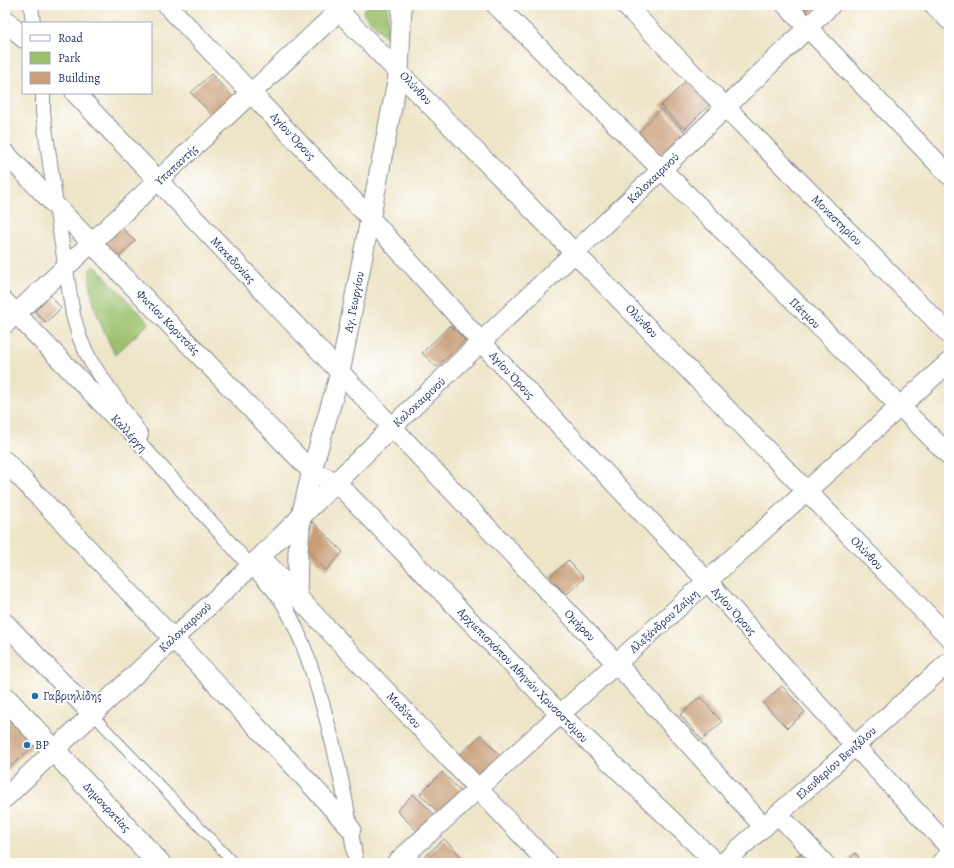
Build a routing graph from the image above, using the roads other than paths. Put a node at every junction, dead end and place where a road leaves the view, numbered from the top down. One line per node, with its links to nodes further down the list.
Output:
1 (31, 5): 12 (street)
2 (167, 5): 16 (street, Αγίου Όρους)
3 (402, 5): 15 (street, Αγ. Γεωργίου)
4 (496, 5): 21 (street, Πάτμου)
5 (625, 5): 19 (street, Μοναστηρίου)
6 (786, 5): 13 (street)
7 (831, 5): 13 (street, Καλοκαιρινού)
8 (934, 5): 11 (street)
9 (339, 7): 15 (street, Ολύνθου); 16 (street, Υπαπαντής)
10 (5, 19): 14 (street)
11 (949, 20)
12 (33, 22)
13 (808, 28): 19 (street, Καλοκαιρινού); 22 (street)
14 (22, 37)
15 (399, 71): 25 (street, Αγ. Γεωργίου); 27 (street, Ολύνθου)
16 (252, 93): 23 (street, Υπαπαντής); 25 (street, Αγίου Όρους)
17 (43, 94): 24 (street)
18 (76, 94): 23 (street, Μακεδονίας)
19 (725, 107): 21 (street, Καλοκαιρινού); 30 (street, Μοναστηρίου)
20 (5, 153): 24 (street, Φωτίου Κορυτσάς)
21 (661, 170): 27 (street, Καλοκαιρινού); 34 (street, Πάτμου)
22 (949, 174)
23 (159, 181): 26 (street, Υπαπαντής); 33 (street, Μακεδονίας)
24 (56, 206): 26 (street, Φωτίου Κορυτσάς); 28 (street)
25 (370, 218): 31 (street, Αγίου Όρους); 33 (street, Αγ. Γεωργίου)
26 (92, 244): 28 (street, Υπαπαντής); 39 (street, Φωτίου Κορυτσάς)
27 (575, 252): 31 (street, Καλοκαιρινού); 42 (street, Ολύνθου)
28 (64, 269): 29 (street, Υπαπαντής); 40 (street)
29 (9, 313): 35 (street, Καλλέργη)
30 (949, 334)
31 (482, 342): 36 (street, Καλοκαιρινού); 45 (street, Αγίου Όρους)
32 (949, 362): 34 (street, Αλεξάνδρου Ζαΐμη)
33 (340, 373): 36 (street, Μακεδονίας); 39 (street, Αγ. Γεωργίου)
34 (899, 407): 37 (street, Πάτμου); 42 (street, Αλεξάνδρου Ζαΐμη)
35 (118, 420): 40 (street, Καλλέργη)
36 (392, 428): 41 (street, Καλοκαιρινού); 51 (street, Ομήρου)
37 (949, 455)
38 (5, 461): 49 (street)
39 (312, 472): 41 (street, Φωτίου Κορυτσάς); 43 (street, Αγ. Γεωργίου)
40 (169, 475): 44 (street, Καλλέργη)
41 (336, 482): 43 (street, Καλοκαιρινού); 54 (street, Αρχιεπισκόπου Αθηνών Χρυσοστόμου)
42 (807, 490): 45 (street, Αλεξάνδρου Ζαΐμη); 48 (street, Ολύνθου)
43 (301, 516): 44 (street, Καλοκαιρινού); 46 (street, Αγ. Γεωργίου)
44 (256, 562): 46 (street, Μαδύτου); 49 (street, Καλοκαιρινού); 61 (street, Καλλέργη)
45 (707, 581): 51 (street, Αλεξάνδρου Ζαΐμη); 55 (street, Αγίου Όρους)
46 (297, 597): 57 (street, Μαδύτου)
47 (5, 623): 53 (street)
48 (949, 637)
49 (173, 638): 53 (street, Καλοκαιρινού); 61 (street)
50 (949, 662): 55 (street, Ελευθερίου Βενιζέλου)
51 (616, 664): 54 (street, Αλεξάνδρου Ζαΐμη); 60 (street, Ομήρου)
52 (5, 698): 56 (main road, Δημοκρατίας)
53 (92, 714): 56 (street, Καλοκαιρινού); 65 (lane)
54 (560, 714): 57 (street, Αλεξάνδρου Ζαΐμη); 69 (street, Αρχιεπισκόπου Αθηνών Χρυσοστόμου)
55 (855, 746): 59 (street, Ελευθερίου Βενιζέλου); 62 (street, Αγίου Όρους)
56 (54, 750): 58 (street, Καλοκαιρινού); 64 (main road, Δημοκρατίας)
57 (478, 789): 67 (street, Αλεξάνδρου Ζαΐμη); 68 (street, Μαδύτου)
58 (5, 798)
59 (778, 814): 60 (street, Ελευθερίου Βενιζέλου); 71 (street)
60 (764, 827): 70 (street, Ελευθερίου Βενιζέλου)
61 (351, 830): 66 (street, Καλλέργη)
62 (949, 847)
63 (949, 855): 72 (street)
64 (159, 863)
65 (234, 863)
66 (356, 863)
67 (396, 863)
68 (548, 863)
69 (716, 863)
70 (723, 863)
71 (824, 863)
72 (940, 863)

